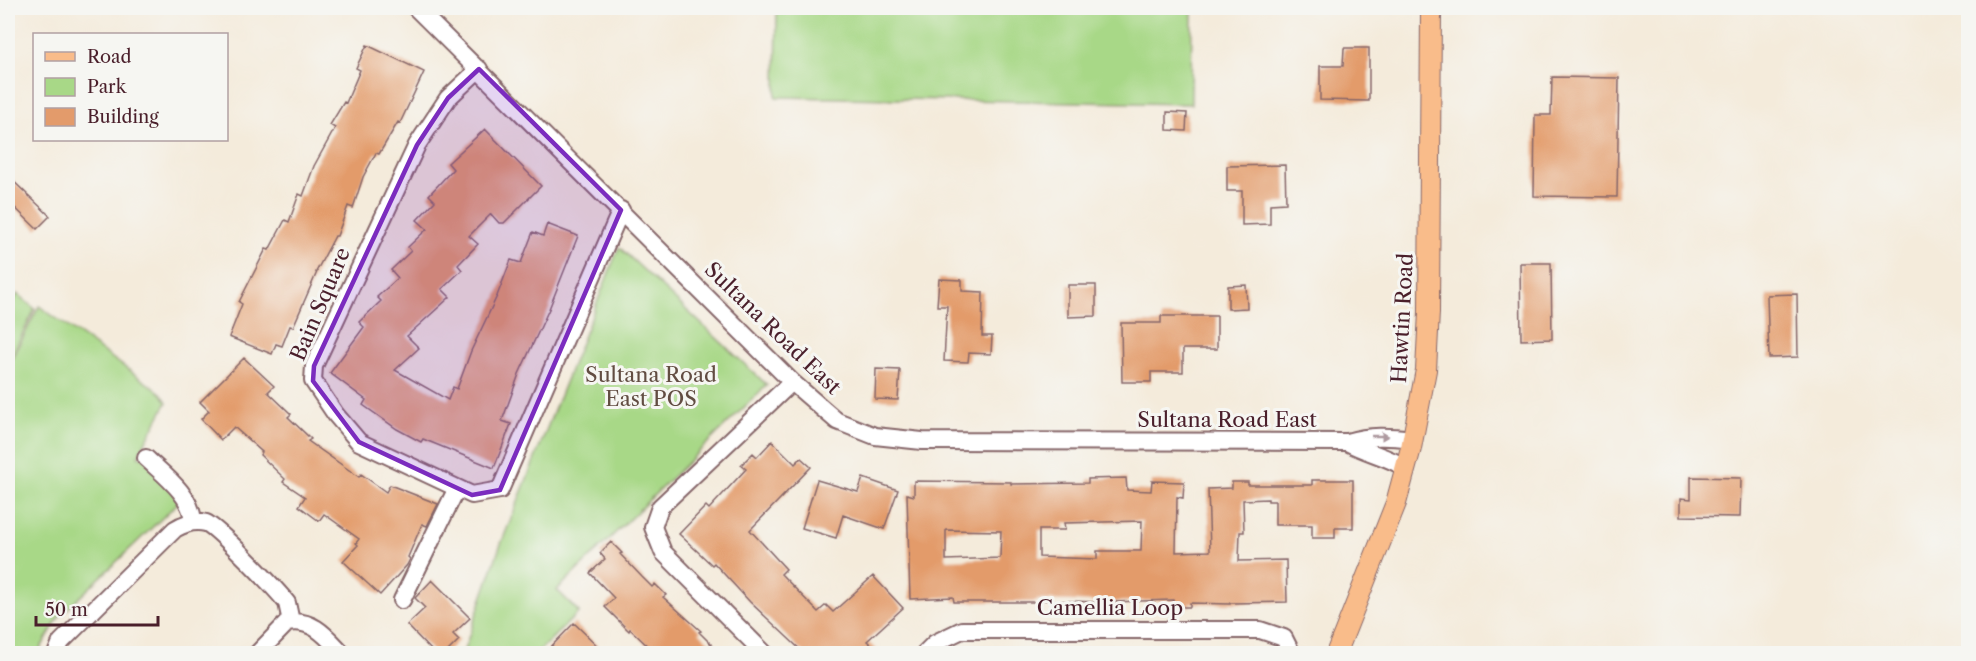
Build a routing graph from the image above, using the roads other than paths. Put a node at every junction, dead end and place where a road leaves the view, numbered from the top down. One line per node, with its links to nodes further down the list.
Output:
1 (416, 8): 3 (street, Sultana Road East)
2 (1431, 8): 6 (main road, Hawtin Road)
3 (479, 69): 4 (street, Sultana Road East); 10 (street, Bain Square)
4 (621, 210): 5 (street, Sultana Road East); 10 (street, Bain Square)
5 (792, 382): 7 (street, Sultana Road East); 17 (street)
6 (1413, 439): 7 (street, Sultana Road East, one-way to 6); 9 (main road, Hawtin Road)
7 (1347, 442): 9 (street, Sultana Road East)
8 (146, 458): 11 (street)
9 (1406, 468): 20 (main road, Hawtin Road)
10 (457, 488): 12 (street)
11 (193, 522): 13 (street); 14 (street)
12 (402, 600)
13 (287, 623): 15 (street); 16 (street)
14 (56, 654)
15 (257, 654)
16 (343, 654)
17 (765, 654)
18 (924, 654): 19 (street, Camellia Loop)
19 (1292, 654)
20 (1336, 654)

